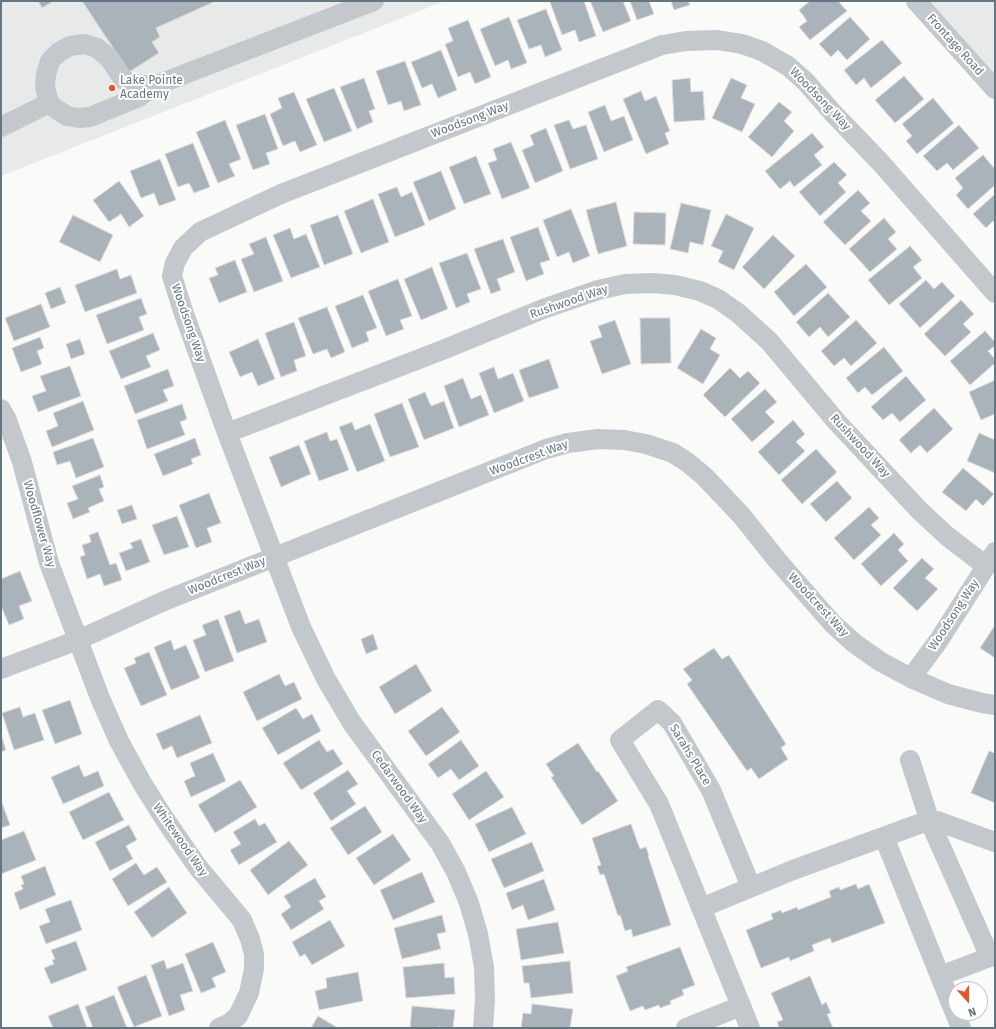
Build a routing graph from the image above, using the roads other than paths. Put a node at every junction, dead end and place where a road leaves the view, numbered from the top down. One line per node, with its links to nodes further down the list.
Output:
1 (374, 1): 3 (street)
2 (916, 1): 4 (street, Frontage Road)
3 (154, 86): 5 (street); 5 (street)
4 (995, 89)
5 (49, 103): 6 (street)
6 (1, 127)
7 (995, 293): 9 (street, Woodsong Way)
8 (1, 409): 12 (street, Woodflower Way)
9 (227, 433): 10 (street, Woodsong Way); 11 (street, Rushwood Way)
10 (274, 557): 12 (street, Woodcrest Way); 14 (street, Woodcrest Way); 26 (street, Cedarwood Way)
11 (990, 559): 14 (street, Woodsong Way)
12 (78, 640): 13 (street, Woodcrest Way); 25 (street, Whitewood Way)
13 (1, 669)
14 (911, 678): 15 (street, Woodcrest Way)
15 (995, 705)
16 (910, 760): 17 (street)
17 (930, 822): 18 (street); 19 (street); 22 (street)
18 (884, 837): 20 (street); 23 (street)
19 (995, 842)
20 (751, 888): 21 (street); 21 (street, Sarahs Place)
21 (701, 908): 24 (street, Sarahs Place)
22 (992, 956): 23 (street)
23 (940, 976): 29 (street)
24 (741, 1006): 27 (street); 28 (street, Sarahs Place)
25 (219, 1028)
26 (483, 1028)
27 (686, 1028)
28 (750, 1028)
29 (960, 1028)

